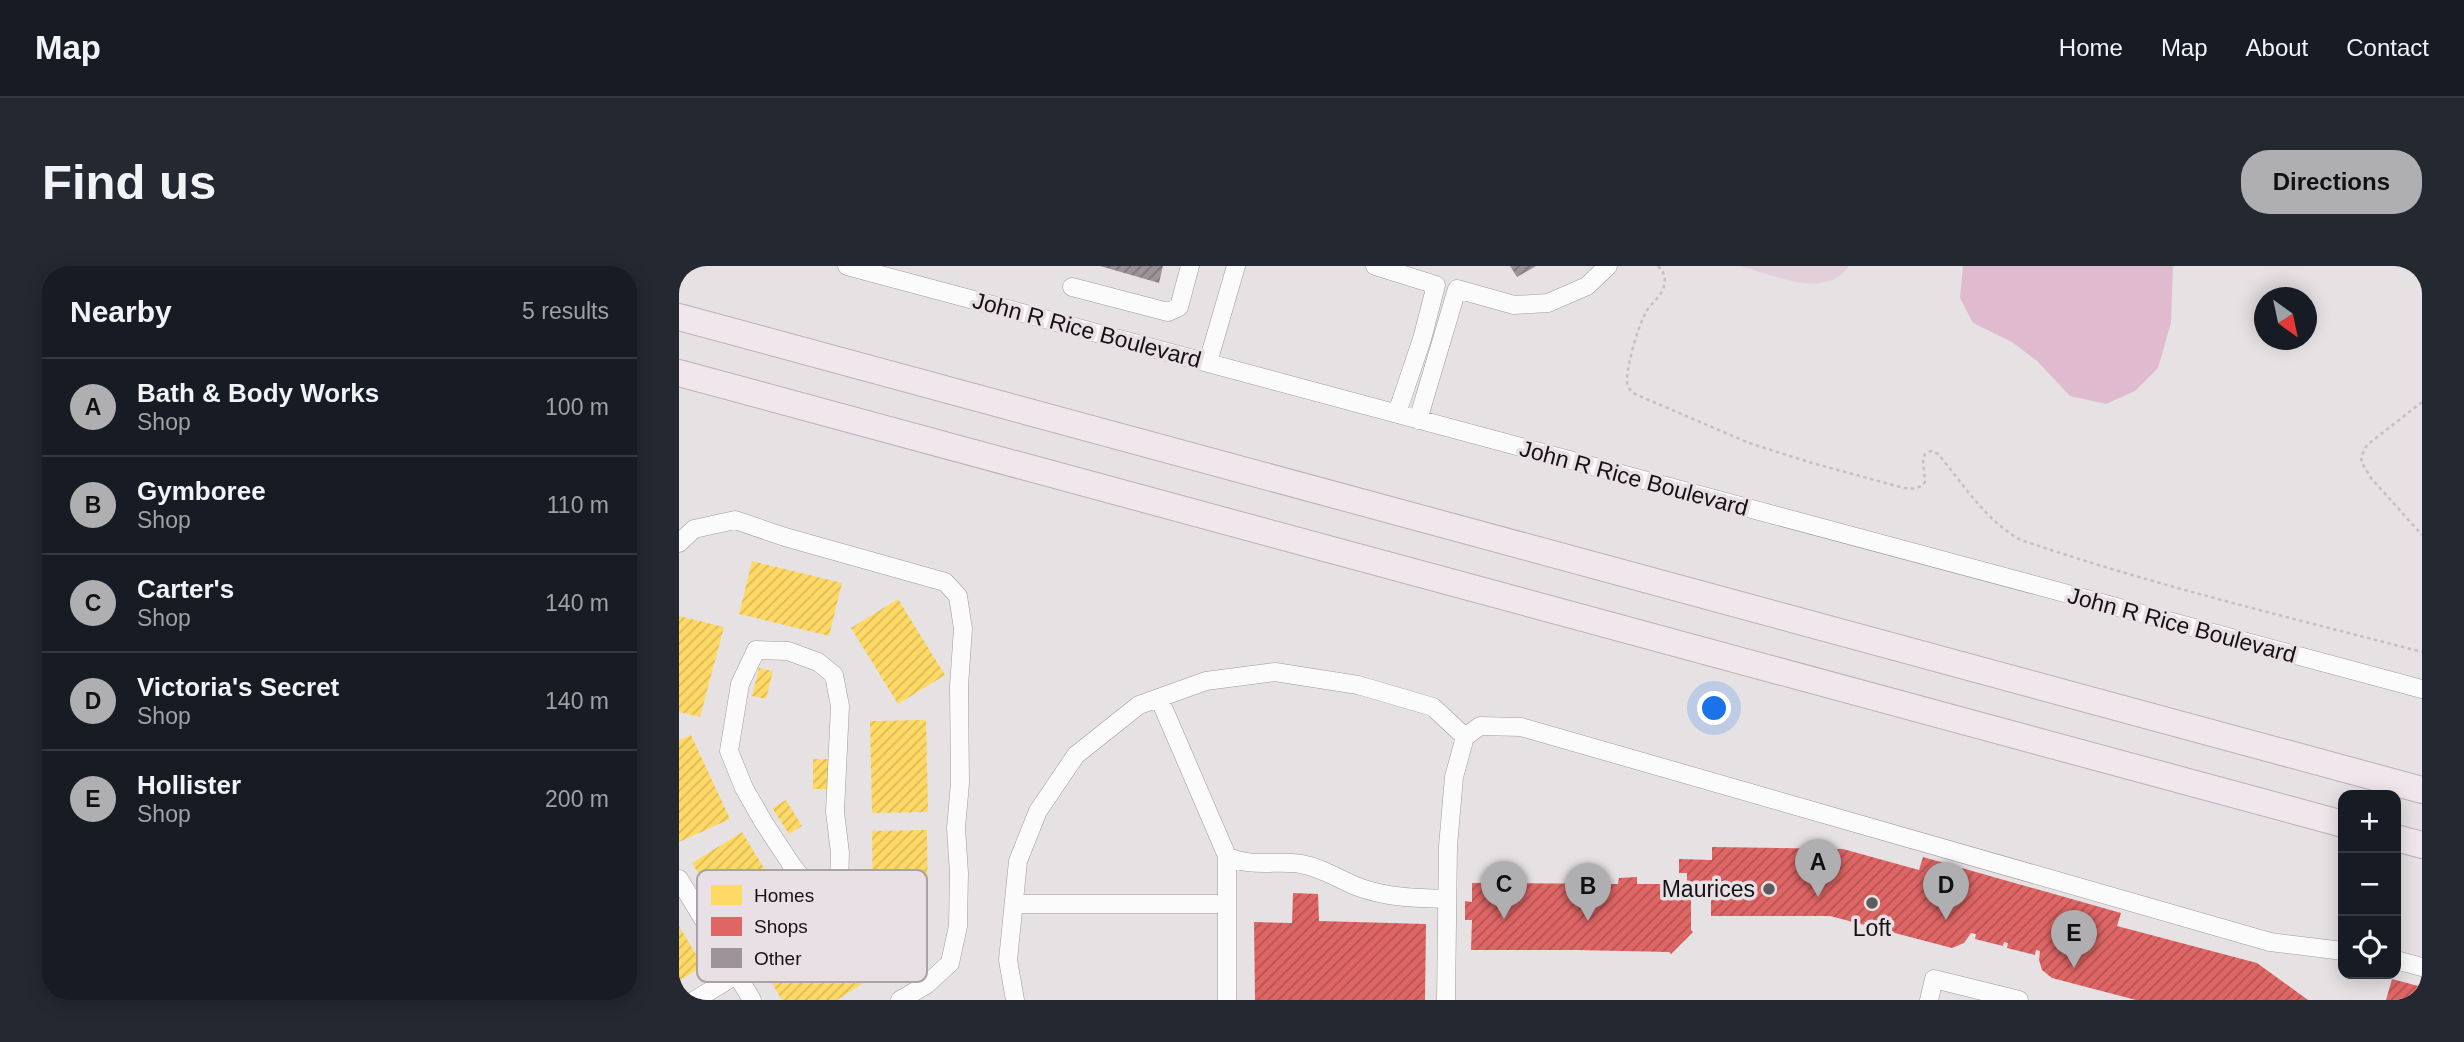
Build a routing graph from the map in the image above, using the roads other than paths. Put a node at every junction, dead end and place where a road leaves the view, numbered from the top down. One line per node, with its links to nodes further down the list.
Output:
1 (848, 266): 8 (street, John R Rice Boulevard)
2 (1190, 266): 6 (street)
3 (1236, 266): 8 (street)
4 (1374, 266): 10 (street)
5 (1608, 266): 11 (street)
6 (1072, 287)
7 (679, 317): 16 (highway)
8 (1208, 362): 10 (street, John R Rice Boulevard)
9 (679, 373): 17 (highway)
10 (1397, 413): 11 (street, John R Rice Boulevard)
11 (1417, 421): 13 (street, John R Rice Boulevard)
12 (679, 542): 37 (street)
13 (2422, 689)
14 (1159, 698): 15 (street); 20 (street); 25 (street)
15 (1465, 737): 24 (street); 28 (street)
16 (2422, 790)
17 (2338, 823)
18 (2401, 839): 19 (highway)
19 (2422, 845)
20 (1227, 856): 24 (street); 26 (street)
21 (795, 870): 22 (street)
22 (839, 870)
23 (679, 879): 27 (street)
24 (1447, 900): 40 (street)
25 (1014, 904): 26 (street); 38 (street)
26 (1225, 904): 39 (street)
27 (697, 909)
28 (2338, 950)
29 (2401, 961): 30 (street)
30 (2422, 967)
31 (725, 982): 35 (street)
32 (741, 982): 36 (street)
33 (1974, 994): 34 (street); 41 (street)
34 (2014, 999)
35 (695, 1000)
36 (753, 1000)
37 (900, 1000)
38 (1015, 1000)
39 (1227, 1000)
40 (1446, 1000)
41 (1929, 1000)

